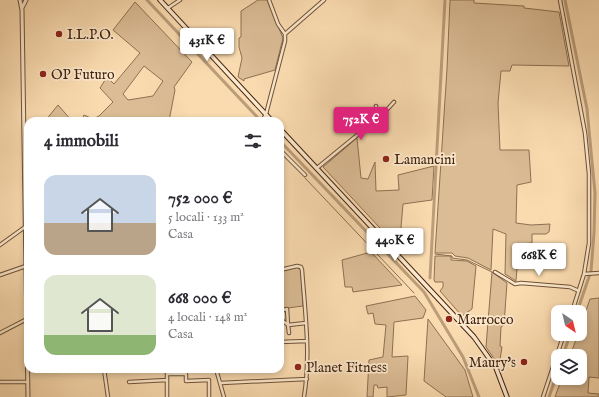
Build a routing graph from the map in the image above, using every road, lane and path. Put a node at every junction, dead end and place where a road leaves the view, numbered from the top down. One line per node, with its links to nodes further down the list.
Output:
1 (20, 0): 9 (street)
2 (26, 0): 9 (street)
3 (160, 0): 8 (main road)
4 (180, 0): 8 (street)
5 (269, 0): 10 (street)
6 (324, 0): 10 (street)
7 (560, 0): 28 (street)
8 (168, 8): 13 (main road)
9 (22, 10): 16 (street)
10 (285, 34): 13 (street)
11 (394, 102): 17 (street)
12 (376, 106): 17 (street)
13 (266, 114): 14 (street); 15 (main road)
14 (264, 117)
15 (269, 117)
16 (24, 118)
17 (377, 119): 20 (street)
18 (284, 133): 20 (main road)
19 (284, 154): 21 (street)
20 (317, 168): 58 (main road)
21 (305, 175)
22 (24, 228): 23 (street)
23 (0, 245)
24 (24, 267): 29 (street)
25 (284, 269): 35 (street)
26 (495, 272): 30 (street)
27 (599, 273): 28 (street)
28 (586, 274): 30 (street)
29 (0, 275)
30 (579, 291): 31 (street)
31 (574, 305)
32 (284, 310): 36 (street)
33 (24, 321): 37 (street)
34 (284, 321): 36 (street)
35 (306, 324): 36 (street); 39 (street)
36 (288, 325): 38 (street)
37 (0, 333)
38 (289, 333)
39 (307, 341): 41 (street); 46 (street)
40 (562, 341): 59 (street)
41 (284, 342)
42 (28, 373): 49 (street)
43 (105, 373): 53 (street)
44 (217, 373): 51 (street)
45 (167, 374): 47 (street); 55 (street)
46 (307, 379): 51 (street); 57 (street)
47 (167, 380): 50 (street); 54 (street)
48 (0, 382): 49 (street)
49 (28, 382): 52 (street)
50 (129, 382)
51 (221, 383): 56 (street)
52 (28, 397)
53 (108, 397)
54 (167, 397)
55 (209, 397)
56 (224, 397)
57 (304, 397)
58 (507, 397)
59 (543, 397)

